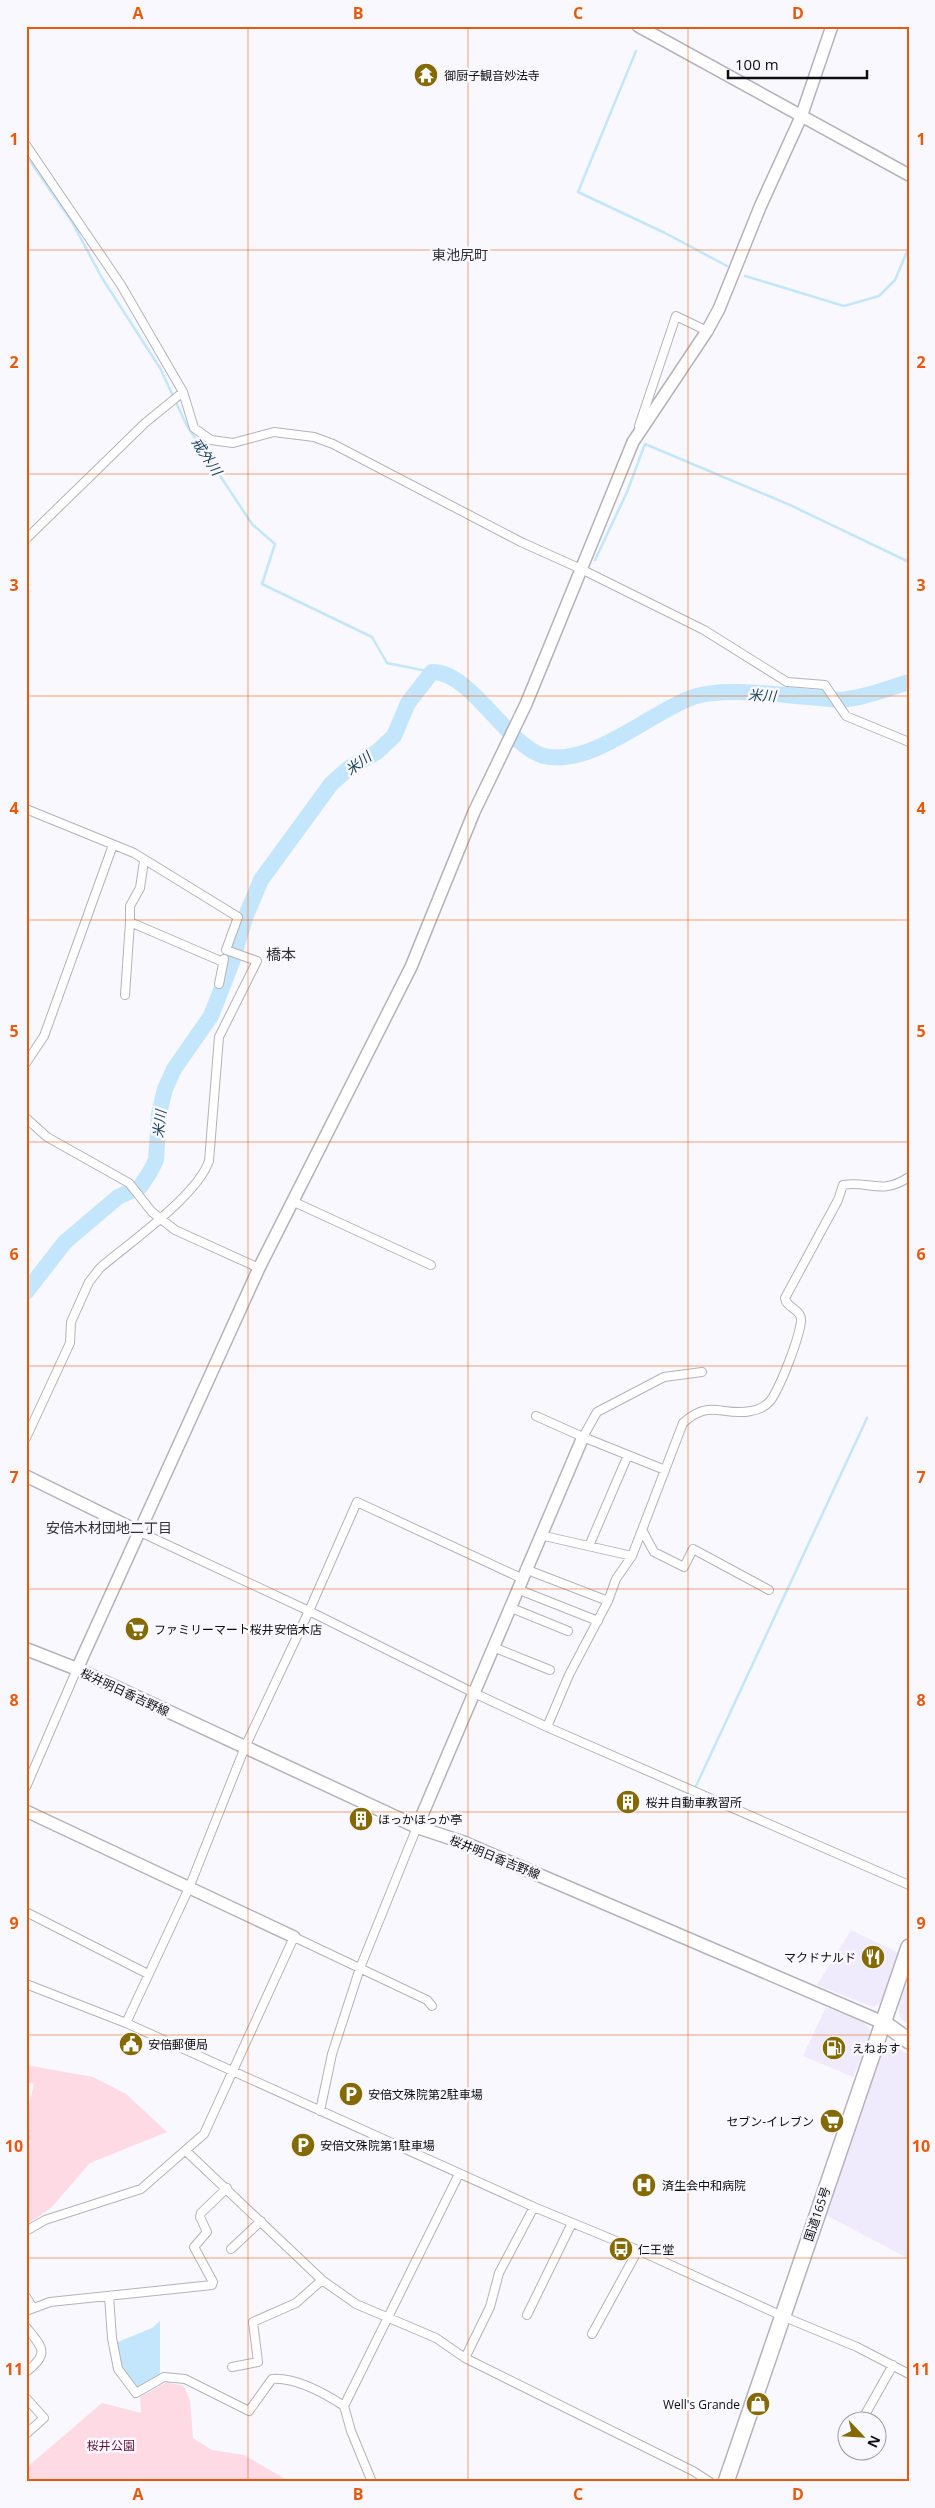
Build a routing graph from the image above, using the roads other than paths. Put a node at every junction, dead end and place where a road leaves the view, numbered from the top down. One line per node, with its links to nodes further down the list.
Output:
1 (638, 26): 3 (street)
2 (832, 26): 3 (street)
3 (801, 117): 5 (street); 6 (street)
4 (26, 144): 7 (street)
5 (909, 175)
6 (707, 331): 8 (street); 8 (street)
7 (183, 392): 9 (street); 10 (street)
8 (633, 442): 10 (street)
9 (26, 539)
10 (581, 569): 11 (street); 23 (street)
11 (909, 742)
12 (26, 810): 13 (street)
13 (113, 845): 14 (street); 20 (street)
14 (144, 861): 15 (street); 16 (street)
15 (130, 922): 17 (street); 19 (street)
16 (226, 950): 17 (street); 24 (street)
17 (223, 962): 18 (street)
18 (219, 984)
19 (124, 996)
20 (26, 1063)
21 (26, 1118): 24 (street)
22 (909, 1177): 32 (street)
23 (292, 1201): 25 (street); 26 (street)
24 (158, 1219): 26 (street); 29 (street)
25 (431, 1265)
26 (259, 1268): 35 (street)
27 (702, 1372): 30 (street)
28 (536, 1416): 30 (street)
29 (26, 1437)
30 (583, 1437): 31 (street); 36 (street)
31 (628, 1456): 32 (street); 37 (street)
32 (665, 1470): 34 (street)
33 (26, 1476): 35 (street)
34 (642, 1530): 38 (street); 40 (street)
35 (140, 1532): 43 (street); 48 (street)
36 (540, 1535): 37 (street); 39 (street)
37 (589, 1546): 38 (street)
38 (632, 1556): 41 (street)
39 (521, 1578): 41 (street); 42 (street); 43 (street); 44 (street)
40 (769, 1590)
41 (608, 1601): 44 (street)
42 (509, 1608): 45 (street); 46 (street)
43 (309, 1610): 50 (street); 52 (street)
44 (598, 1621): 51 (street)
45 (568, 1631)
46 (493, 1647): 49 (street); 50 (street)
47 (26, 1649): 48 (main road, 桜井明日香吉野線)
48 (76, 1669): 52 (main road, 桜井明日香吉野線); 53 (street)
49 (550, 1670)
50 (474, 1693): 51 (street); 55 (street)
51 (547, 1727): 56 (street)
52 (245, 1746): 55 (main road, 桜井明日香吉野線); 57 (street)
53 (26, 1787)
54 (26, 1811): 57 (street)
55 (417, 1827): 61 (street); 66 (main road, 桜井明日香吉野線)
56 (909, 1885)
57 (189, 1888): 59 (street); 62 (street)
58 (26, 1912): 62 (street)
59 (294, 1937): 61 (street); 68 (street)
60 (909, 1947): 66 (highway, 国道165号)
61 (360, 1968): 64 (street); 69 (street)
62 (148, 1974): 65 (street)
63 (26, 1984): 65 (street)
64 (432, 2006)
65 (126, 2023): 68 (street)
66 (884, 2023): 67 (highway); 85 (highway, 国道165号)
67 (909, 2041)
68 (232, 2070): 69 (street); 70 (street)
69 (320, 2110): 71 (street)
70 (186, 2150): 72 (street); 76 (street)
71 (459, 2174): 73 (street); 84 (street)
72 (227, 2188): 74 (street); 80 (street)
73 (534, 2207): 75 (street); 88 (street)
74 (261, 2221): 77 (street); 79 (street)
75 (572, 2223): 78 (street); 83 (street)
76 (26, 2232)
77 (231, 2249)
78 (638, 2250): 85 (street); 87 (street)
79 (322, 2280): 84 (street); 90 (street)
80 (109, 2296): 82 (street); 94 (street)
81 (26, 2297): 82 (street)
82 (30, 2310)
83 (527, 2315)
84 (387, 2316): 88 (street); 94 (street)
85 (782, 2316): 89 (street); 99 (highway, 国道165号)
86 (26, 2327): 91 (street)
87 (592, 2334)
88 (465, 2358): 97 (street)
89 (893, 2365): 92 (street); 95 (street)
90 (232, 2367)
91 (26, 2372)
92 (909, 2374)
93 (26, 2398): 96 (street)
94 (344, 2406): 98 (street)
95 (868, 2410)
96 (26, 2434)
97 (705, 2480)
98 (372, 2482)
99 (726, 2482)

